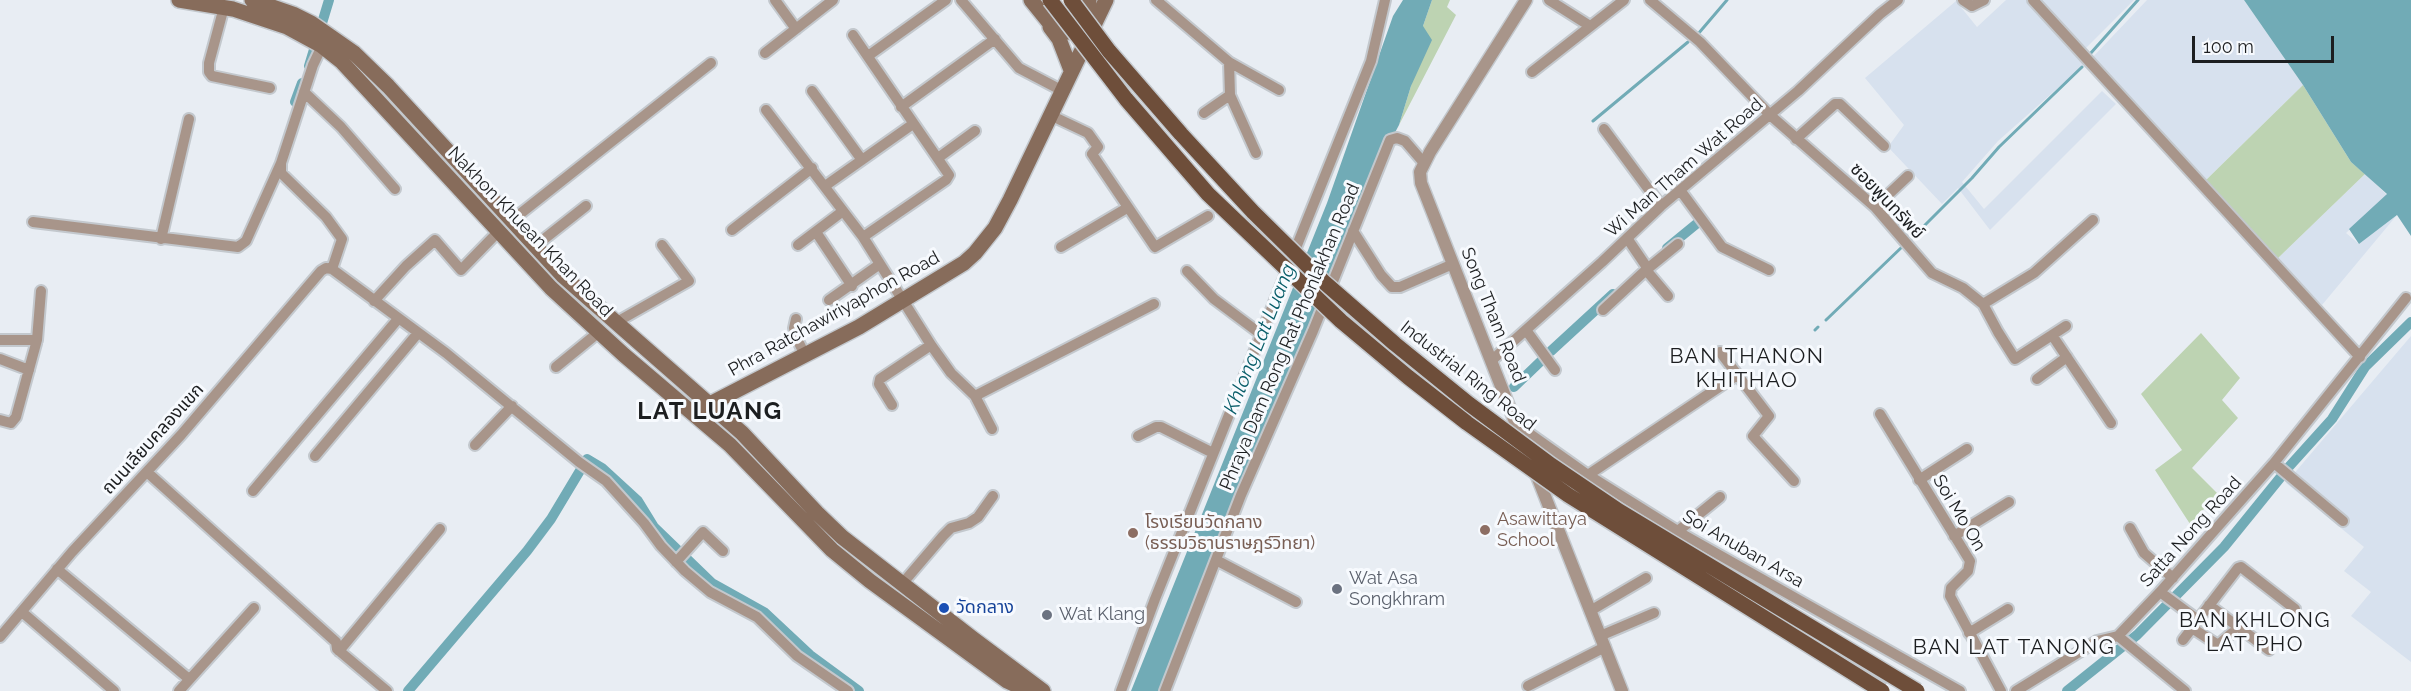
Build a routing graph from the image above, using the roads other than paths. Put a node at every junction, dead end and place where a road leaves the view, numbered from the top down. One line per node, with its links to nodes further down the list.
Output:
1 (179, 0): 22 (main road, Nakhon Khuean Khan Road)
2 (252, 0): 26 (main road, Nakhon Khuean Khan Road)
3 (775, 0): 24 (street)
4 (946, 0): 30 (street)
5 (961, 0): 27 (street)
6 (1031, 0): 9 (main road); 33 (main road)
7 (1050, 0): 192 (main road, Industrial Ring Road, bridge)
8 (1071, 0): 193 (main road, Industrial Ring Road, bridge)
9 (1089, 0)
10 (1156, 0): 31 (street)
11 (1385, 0): 108 (street)
12 (1526, 0): 57 (street)
13 (1549, 0): 23 (street)
14 (1624, 0): 23 (street)
15 (1650, 0): 45 (street, ซอยพูนทรัพย์)
16 (1898, 0): 45 (street, Wi Man Tham Wat Road)
17 (1963, 0): 18 (street)
18 (1984, 0)
19 (2033, 0): 116 (street)
20 (831, 1): 24 (street)
21 (1101, 3): 33 (main road, Phra Ratchawiriyaphon Road)
22 (224, 8): 26 (main road, Nakhon Khuean Khan Road); 35 (street)
23 (1590, 26): 34 (street)
24 (796, 29): 29 (street)
25 (853, 35): 30 (street)
26 (317, 38): 28 (main road, Nakhon Khuean Khan Road); 39 (street)
27 (995, 39): 36 (street); 41 (street)
28 (337, 49): 55 (main road, Nakhon Khuean Khan Road); 59 (main road, Nakhon Khuean Khan Road)
29 (765, 52)
30 (868, 56): 41 (street)
31 (1229, 62): 37 (street); 40 (street)
32 (711, 63): 71 (street)
33 (1071, 70): 36 (main road, Phra Ratchawiriyaphon Road)
34 (1532, 72)
35 (270, 88)
36 (1061, 90): 44 (main road, Phra Ratchawiriyaphon Road)
37 (1279, 90)
38 (812, 91): 54 (street)
39 (304, 92): 56 (street); 62 (street)
40 (1230, 95): 43 (street); 52 (street)
41 (901, 107): 47 (street)
42 (766, 110): 58 (street)
43 (1204, 113)
44 (1050, 115): 67 (street); 97 (main road, Phra Ratchawiriyaphon Road)
45 (1770, 115): 50 (street, ซอยพูนทรัพย์); 63 (street, Wi Man Tham Wat Road)
46 (189, 119): 78 (street)
47 (913, 124): 53 (street); 54 (street)
48 (1604, 129): 65 (street)
49 (975, 130): 53 (street)
50 (1796, 139): 51 (street); 66 (street, ซอยพูนทรัพย์)
51 (1884, 146)
52 (1256, 153)
53 (938, 158): 77 (street)
54 (862, 160): 61 (street)
55 (456, 161): 59 (main road); 71 (main road, Nakhon Khuean Khan Road)
56 (280, 163): 78 (street); 87 (street)
57 (1424, 163): 74 (street, Phraya Dam Rong Rat Phonlakhan Road); 86 (street, Song Tham Road)
58 (812, 168): 61 (street); 73 (street)
59 (444, 172): 75 (main road, Nakhon Khuean Khan Road)
60 (1908, 176): 66 (street)
61 (825, 186): 68 (street)
62 (395, 189)
63 (1680, 190): 65 (street, Wi Man Tham Wat Road); 89 (street)
64 (586, 206): 83 (street)
65 (1661, 206): 79 (street, Wi Man Tham Wat Road)
66 (1875, 207): 99 (street, ซอยพูนทรัพย์)
67 (1127, 208): 69 (street); 84 (street)
68 (843, 211): 76 (street); 77 (street)
69 (1208, 216)
70 (2092, 220): 99 (street)
71 (511, 221): 83 (main road, Nakhon Khuean Khan Road)
72 (33, 222): 78 (street)
73 (732, 230)
74 (1353, 231): 86 (street); 157 (street, Phraya Dam Rong Rat Phonlakhan Road)
75 (498, 232): 96 (street); 106 (main road, Nakhon Khuean Khan Road)
76 (816, 232): 82 (street); 91 (street)
77 (863, 237): 85 (street)
78 (161, 238)
79 (1627, 238): 88 (street); 105 (street, Wi Man Tham Wat Road)
80 (1678, 244): 88 (street)
81 (662, 245): 103 (street)
82 (798, 245)
83 (534, 247): 103 (main road, Nakhon Khuean Khan Road)
84 (1060, 248)
85 (880, 264): 91 (street); 97 (street)
86 (1453, 264): 119 (street, Song Tham Road)
87 (332, 269): 96 (street); 142 (street, ถนนเลียบคลองแขก)
88 (1646, 270): 93 (street); 100 (street)
89 (1769, 270)
90 (1187, 271): 108 (street)
91 (852, 286): 95 (street)
92 (41, 291): 111 (street)
93 (1668, 296)
94 (2406, 298): 116 (street, Satta Nong Road)
95 (829, 300)
96 (374, 301): 101 (street)
97 (902, 301): 112 (street); 114 (main road, Phra Ratchawiriyaphon Road)
98 (1154, 304): 126 (street)
99 (1983, 304): 109 (street, ซอยพูนทรัพย์)
100 (1603, 310)
101 (398, 319): 107 (street); 146 (street)
102 (796, 319): 114 (street)
103 (615, 323): 118 (main road, Nakhon Khuean Khan Road)
104 (2066, 326): 109 (street, ซอยพูนทรัพย์)
105 (1526, 330): 119 (street, Wi Man Tham Wat Road); 122 (street)
106 (599, 332): 120 (street); 123 (main road, Nakhon Khuean Khan Road)
107 (418, 333): 129 (street); 140 (street)
108 (1262, 335): 139 (street)
109 (2052, 335): 115 (street)
110 (0, 340): 111 (street)
111 (37, 340): 121 (street)
112 (931, 345): 126 (street); 128 (street)
113 (1720, 352): 124 (street)
114 (805, 355): 127 (main road, Phra Ratchawiriyaphon Road)
115 (2067, 357): 125 (street); 133 (street)
116 (2360, 357): 141 (street, Satta Nong Road)
117 (0, 359): 121 (street)
118 (657, 360): 123 (main road); 127 (main road, Nakhon Khuean Khan Road)
119 (1491, 360): 134 (street, Song Tham Road)
120 (556, 367)
121 (28, 370): 132 (street)
122 (1555, 370)
123 (646, 373): 131 (main road, Nakhon Khuean Khan Road)
124 (1737, 375): 143 (street); 145 (street)
125 (2037, 379)
126 (975, 396): 135 (street)
127 (711, 404): 131 (main road, Phra Ratchawiriyaphon Road); 161 (main road, Nakhon Khuean Khan Road)
128 (892, 405)
129 (512, 406): 137 (street); 156 (street)
130 (1880, 414): 144 (street, Soi Mo On)
131 (697, 415): 181 (main road, Nakhon Khuean Khan Road)
132 (0, 420)
133 (2111, 423)
134 (1516, 424): 143 (street, Soi Anuban Arsa); 168 (street, Song Tham Road)
135 (992, 429)
136 (1137, 436): 139 (street)
137 (475, 445)
138 (1967, 449): 144 (street)
139 (1213, 453): 189 (street)
140 (315, 456)
141 (2274, 463): 150 (street); 160 (street, Satta Nong Road)
142 (147, 472): 158 (street, ถนนเลียบคลองแขก); 179 (street)
143 (1588, 475): 153 (street, Soi Anuban Arsa)
144 (1919, 480): 154 (street, Soi Mo On)
145 (1794, 481)
146 (253, 491)
147 (993, 496): 161 (street)
148 (1720, 497): 153 (street)
149 (2009, 502): 154 (street)
150 (2343, 521)
151 (2130, 528): 160 (street)
152 (440, 529): 179 (street)
153 (1678, 531): 194 (street, Soi Anuban Arsa)
154 (1954, 536): 172 (street, Soi Mo On)
155 (723, 550): 156 (street)
156 (681, 557): 186 (street)
157 (1216, 560): 163 (street); 190 (street, Phraya Dam Rong Rat Phonlakhan Road)
158 (57, 569): 169 (street, ถนนเลียบคลองแขก); 180 (street)
159 (1646, 578): 168 (street)
160 (2173, 578): 162 (street, Satta Nong Road)
161 (902, 584): 188 (main road, Nakhon Khuean Khan Road)
162 (2163, 594): 171 (street); 175 (street, Satta Nong Road)
163 (1296, 602)
164 (2209, 605): 167 (street); 171 (street); 178 (street)
165 (254, 608): 180 (street)
166 (2008, 609): 172 (street)
167 (2295, 609)
168 (1590, 611): 177 (street, Song Tham Road)
169 (22, 612): 174 (street, ถนนเลียบคลองแขก); 183 (street)
170 (1654, 613): 177 (street)
171 (2195, 624): 173 (street); 176 (street)
172 (1970, 633): 195 (street, Soi Mo On)
173 (2232, 633)
174 (0, 637)
175 (2120, 637): 196 (street, Satta Nong Road); 197 (street)
176 (2183, 640)
177 (1602, 641): 182 (street); 191 (street, Song Tham Road)
178 (2269, 650)
179 (339, 651): 185 (street)
180 (189, 680): 184 (street)
181 (1013, 686): 187 (main road, Nakhon Khuean Khan Road)
182 (1528, 686)
183 (114, 691)
184 (179, 691)
185 (387, 691)
186 (848, 691)
187 (1029, 691)
188 (1043, 691)
189 (1121, 691)
190 (1165, 691)
191 (1622, 691)
192 (1882, 691)
193 (1917, 691)
194 (1960, 691)
195 (2001, 691)
196 (2016, 691)
197 (2185, 691)

